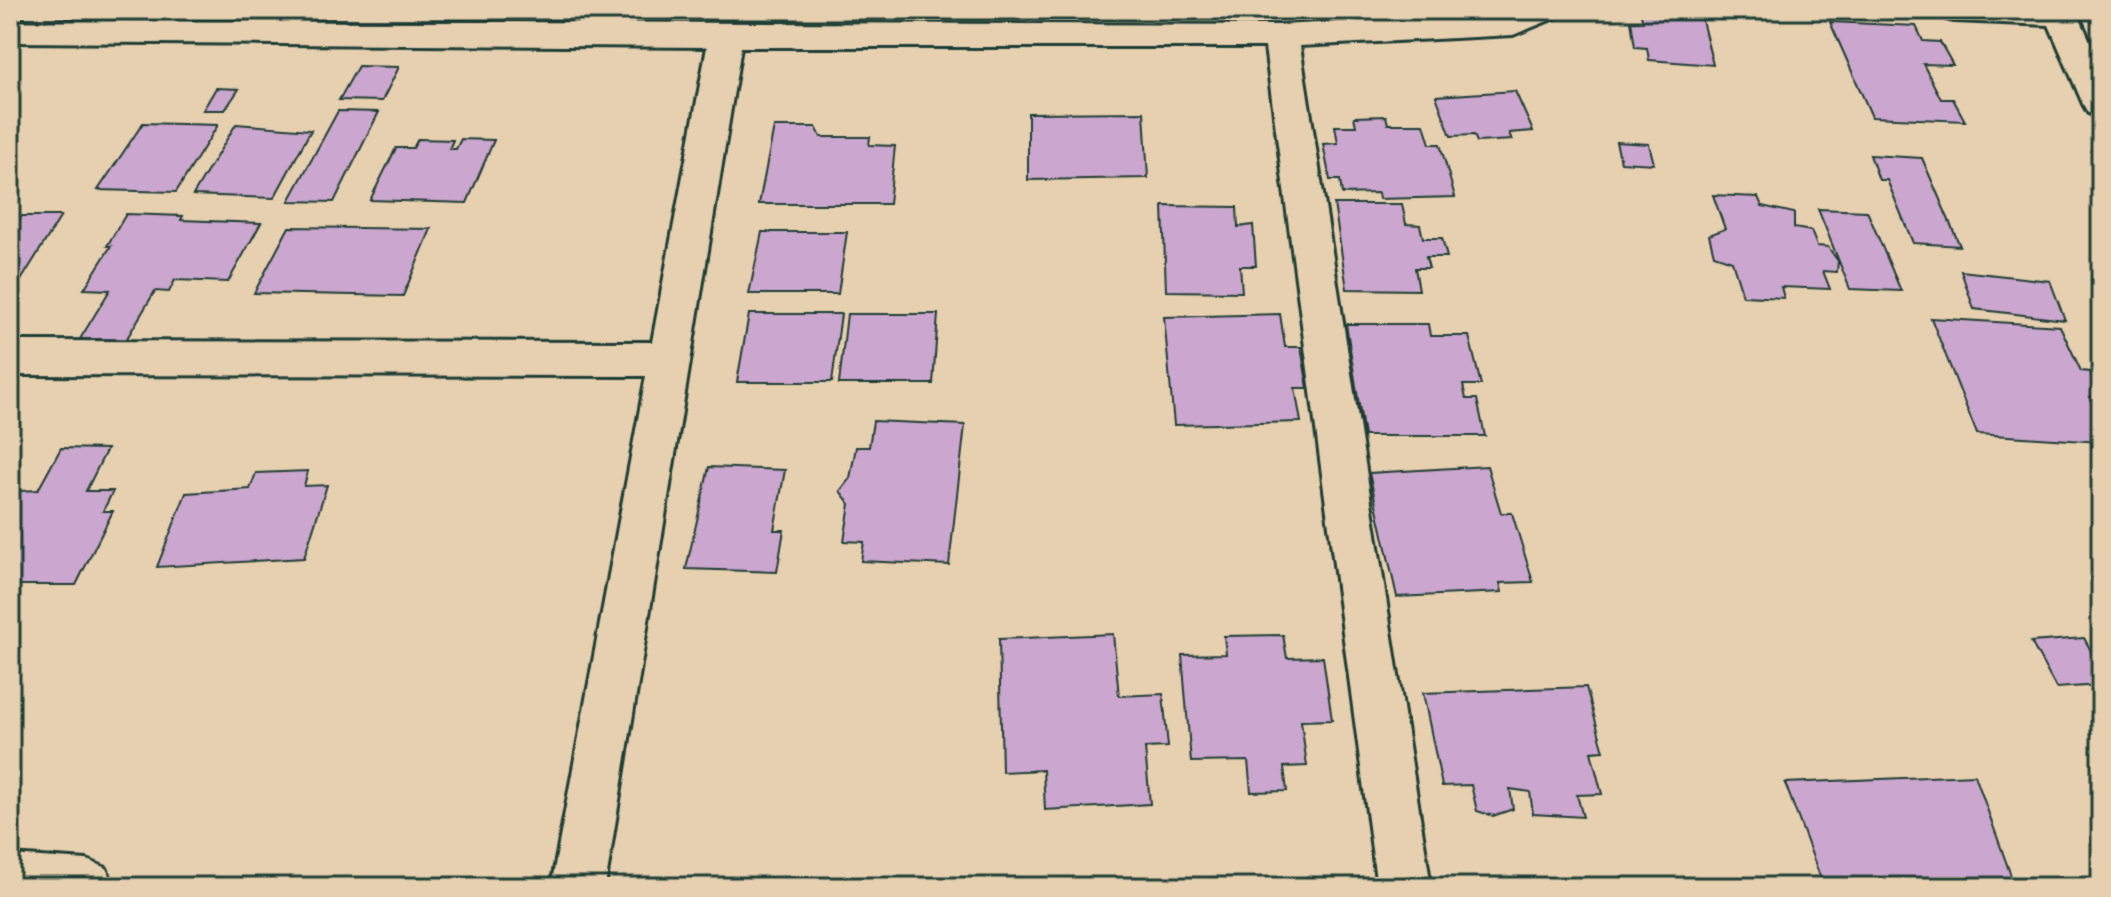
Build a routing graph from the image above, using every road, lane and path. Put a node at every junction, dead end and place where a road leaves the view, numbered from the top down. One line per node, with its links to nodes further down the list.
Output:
1 (1543, 10): 8 (street)
2 (1954, 10): 3 (street)
3 (2060, 12): 9 (street)
4 (145, 21): 5 (street); 6 (street)
5 (475, 22): 7 (street)
6 (10, 31)
7 (726, 36): 8 (street); 11 (street)
8 (1281, 36): 15 (street)
9 (2101, 104)
10 (10, 358): 11 (street)
11 (671, 359): 14 (street)
12 (10, 882): 13 (street)
13 (87, 887)
14 (578, 887)
15 (1404, 887)

